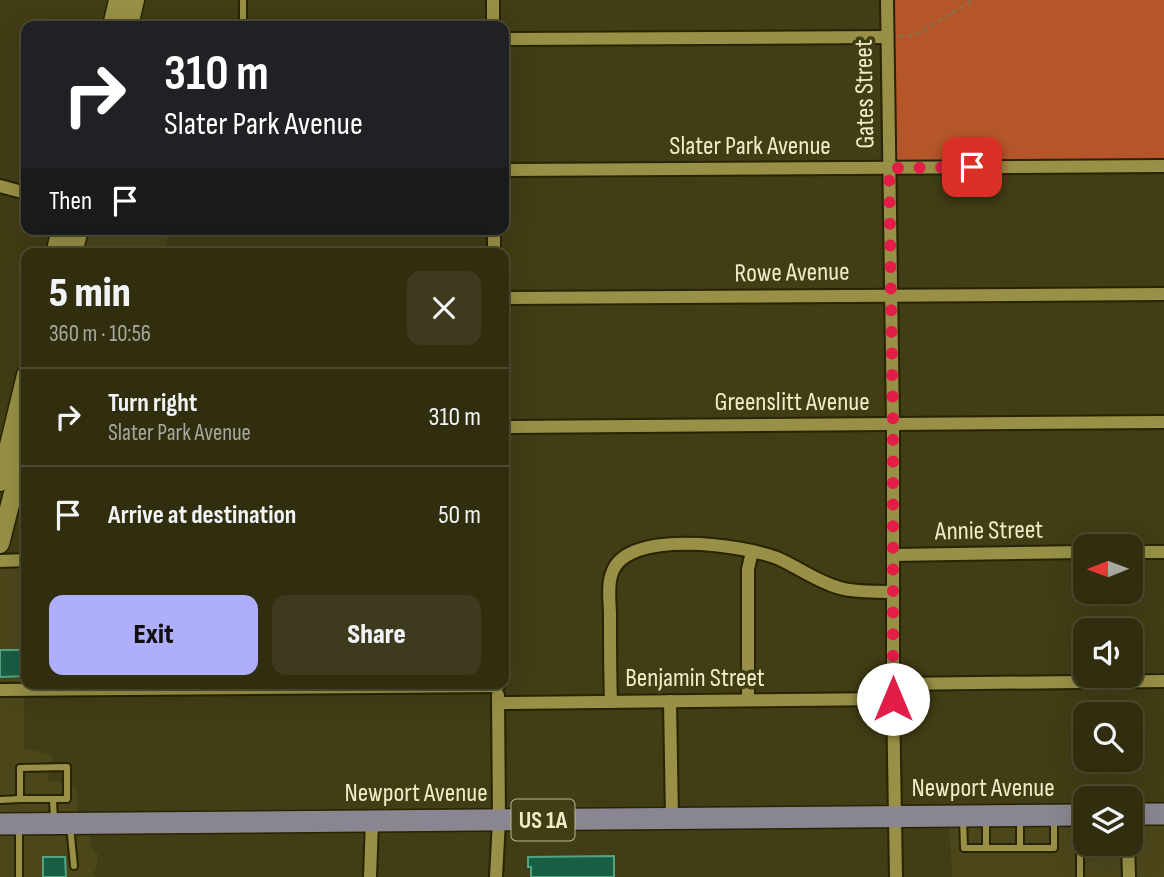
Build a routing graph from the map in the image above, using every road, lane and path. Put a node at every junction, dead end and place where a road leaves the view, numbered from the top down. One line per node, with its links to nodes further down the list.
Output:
1 (118, 0): 7 (main road)
2 (135, 0): 8 (main road)
3 (243, 0): 9 (lane)
4 (493, 0): 10 (street)
5 (887, 0): 11 (street, Gates Street)
6 (973, 0): 11 (path)
7 (113, 21)
8 (130, 21)
9 (243, 21)
10 (493, 21)
11 (887, 37): 12 (street); 14 (street, Gates Street)
12 (509, 39)
13 (1164, 166): 14 (street, Slater Park Avenue)
14 (889, 168): 15 (street, Slater Park Avenue); 19 (street, Gates Street)
15 (509, 170)
16 (0, 186): 17 (street)
17 (21, 192)
18 (1164, 293): 19 (street, Rowe Avenue)
19 (890, 296): 20 (street, Rowe Avenue); 23 (street, Gates Street)
20 (509, 298)
21 (21, 396): 26 (main road)
22 (1164, 422): 23 (street, Greenslitt Avenue)
23 (893, 425): 24 (street, Greenslitt Avenue); 32 (street, Gates Street)
24 (509, 427)
25 (21, 462): 27 (main road)
26 (0, 482)
27 (0, 544)
28 (752, 552): 35 (street); 42 (street); 44 (street)
29 (1073, 552): 32 (street, Annie Street)
30 (1143, 552): 31 (street)
31 (1164, 552)
32 (893, 555): 35 (street, Gates Street)
33 (21, 560): 34 (street)
34 (0, 561)
35 (893, 592): 37 (street, Gates Street)
36 (1164, 681): 37 (street)
37 (893, 684): 41 (street, Gates Street)
38 (100, 689): 40 (street)
39 (498, 689): 45 (street)
40 (0, 690)
41 (893, 699): 42 (street, Benjamin Street); 61 (street, Gates Street)
42 (748, 700): 43 (street, Benjamin Street)
43 (670, 701): 44 (street, Benjamin Street); 62 (street)
44 (611, 702): 45 (street, Benjamin Street)
45 (498, 703): 63 (street)
46 (51, 767): 47 (lane); 48 (lane); 50 (lane)
47 (35, 768): 49 (lane); 51 (lane)
48 (51, 777)
49 (35, 778)
50 (52, 797): 51 (lane); 65 (lane)
51 (20, 799): 53 (lane)
52 (0, 800): 53 (lane)
53 (10, 800): 66 (lane)
54 (1143, 814): 55 (main road)
55 (1164, 814)
56 (1054, 815): 57 (main road, Newport Avenue / US 1A); 60 (main road, Newport Avenue / US 1A); 68 (lane)
57 (1073, 815)
58 (963, 816): 59 (main road, Newport Avenue / US 1A); 61 (main road, Newport Avenue / US 1A); 67 (lane)
59 (986, 816): 60 (main road, Newport Avenue / US 1A); 67 (lane)
60 (1019, 816): 68 (lane)
61 (895, 817): 62 (main road, Newport Avenue / US 1A); 75 (street, Gates Street)
62 (672, 819): 63 (main road, Newport Avenue / US 1A)
63 (499, 820): 64 (main road, Newport Avenue / US 1A); 74 (street)
64 (372, 821): 65 (main road, Newport Avenue / US 1A); 73 (street)
65 (62, 823): 66 (main road, Newport Avenue / US 1A); 71 (lane)
66 (10, 824): 72 (lane)
67 (986, 848): 68 (lane)
68 (1020, 848)
69 (1081, 856): 76 (lane)
70 (1128, 856): 77 (street)
71 (74, 866)
72 (19, 877)
73 (370, 877)
74 (496, 877)
75 (896, 877)
76 (1080, 877)
77 (1129, 877)

